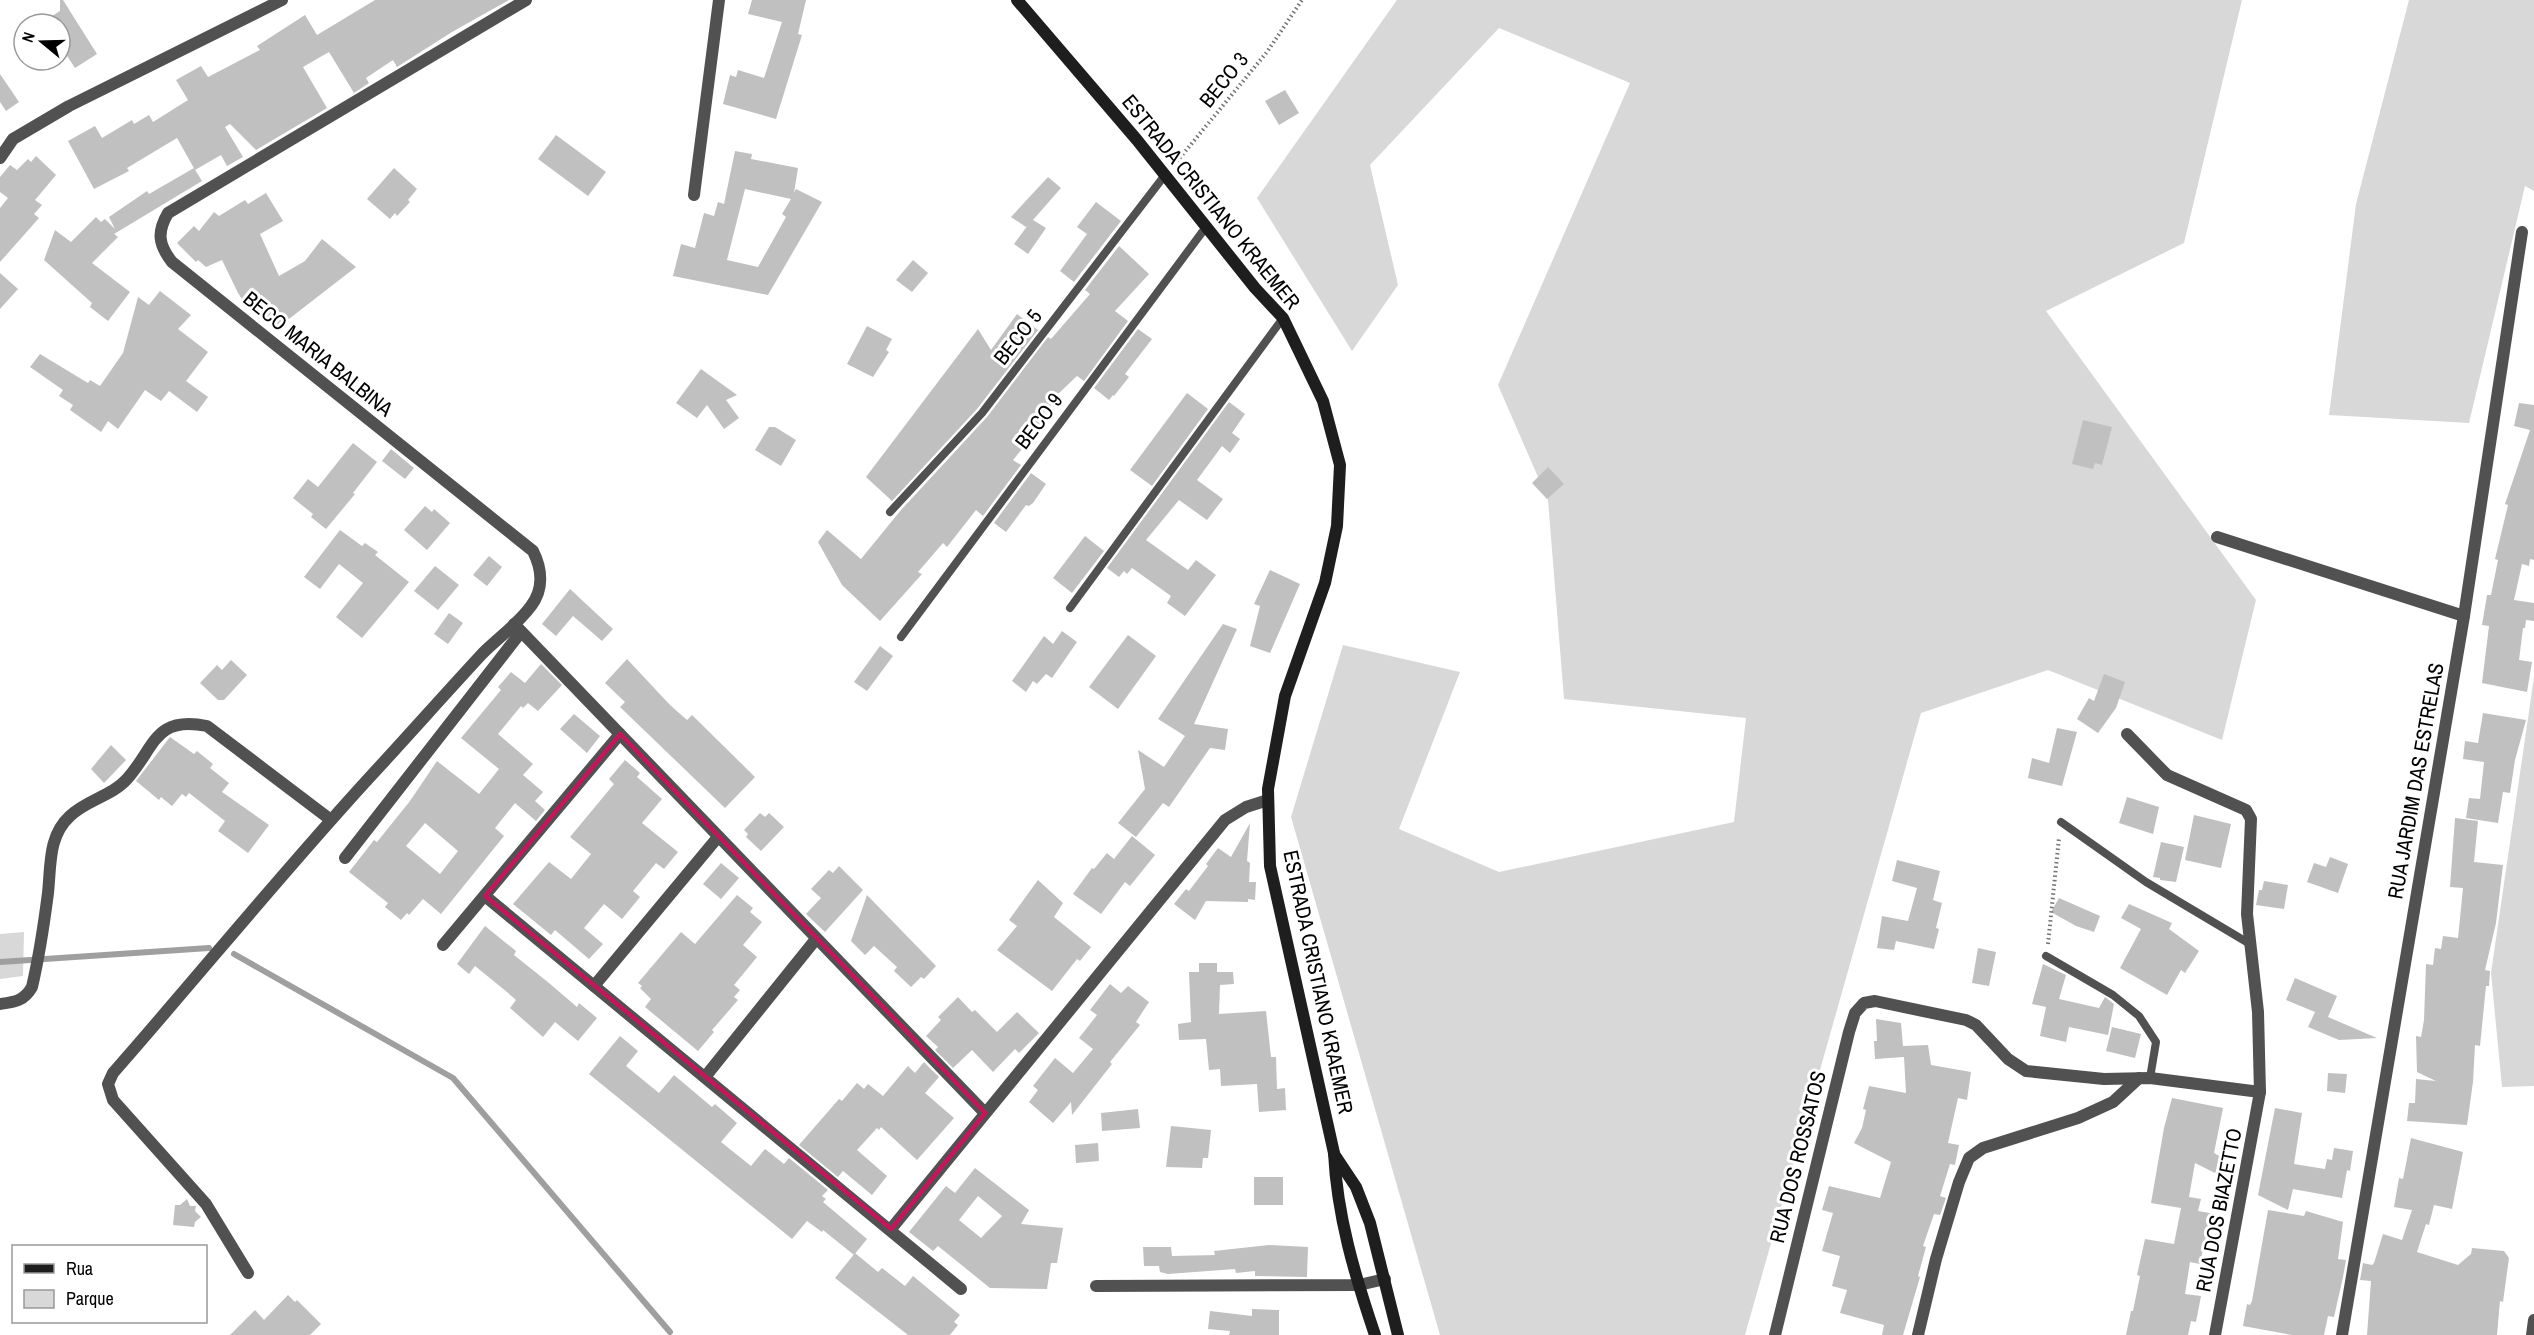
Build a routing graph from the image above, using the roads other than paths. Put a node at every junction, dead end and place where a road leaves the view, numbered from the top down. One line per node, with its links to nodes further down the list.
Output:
1 (282, 0): 5 (street)
2 (526, 0): 15 (street, BECO MARIA BALBINA)
3 (719, 0): 7 (street)
4 (1017, 0): 6 (main road, ESTRADA CRISTIANO KRAEMER)
5 (0, 158)
6 (1165, 175): 8 (main road, ESTRADA CRISTIANO KRAEMER); 11 (lane, BECO 5)
7 (694, 195)
8 (1206, 227): 10 (main road, ESTRADA CRISTIANO KRAEMER); 16 (lane, BECO 9)
9 (2522, 232): 14 (street, RUA JARDIM DAS ESTRELAS)
10 (1283, 318): 13 (lane); 19 (main road, ESTRADA CRISTIANO KRAEMER)
11 (890, 512)
12 (2217, 537): 14 (street)
13 (1070, 608)
14 (2464, 616): 48 (street, RUA JARDIM DAS ESTRELAS)
15 (517, 628): 17 (street); 20 (street, BECO MARIA BALBINA); 23 (street)
16 (901, 638)
17 (620, 734): 22 (street); 24 (street)
18 (2127, 734): 26 (street, RUA DOS BIAZETTO)
19 (1268, 800): 34 (street); 35 (main road, ESTRADA CRISTIANO KRAEMER)
20 (331, 820): 30 (street); 37 (street, BECO MARIA BALBINA)
21 (2061, 822): 26 (lane)
22 (718, 837): 25 (street); 29 (street)
23 (345, 858)
24 (485, 896): 27 (street); 29 (street)
25 (816, 939): 31 (street); 34 (street)
26 (2250, 944): 33 (street, RUA DOS BIAZETTO)
27 (444, 945)
28 (2046, 956): 32 (lane)
29 (594, 986): 31 (street)
30 (0, 1004)
31 (705, 1077): 36 (street)
32 (2144, 1078): 33 (street); 45 (street, RUA DOS ROSSATOS); 46 (street)
33 (2260, 1092): 47 (street, RUA DOS BIAZETTO)
34 (985, 1113): 36 (street)
35 (1334, 1154): 38 (main road, ESTRADA CRISTIANO KRAEMER); 39 (main road, ESTRADA CRISTIANO KRAEMER)
36 (891, 1229): 41 (street)
37 (248, 1273)
38 (1385, 1279): 39 (street); 44 (main road, ESTRADA CRISTIANO KRAEMER)
39 (1359, 1285): 40 (street); 43 (main road, ESTRADA CRISTIANO KRAEMER)
40 (1096, 1286)
41 (961, 1289)
42 (2534, 1320): 49 (street)
43 (1375, 1335)
44 (1398, 1335)
45 (1775, 1335)
46 (1918, 1335)
47 (2215, 1335)
48 (2342, 1335)
49 (2532, 1335)

